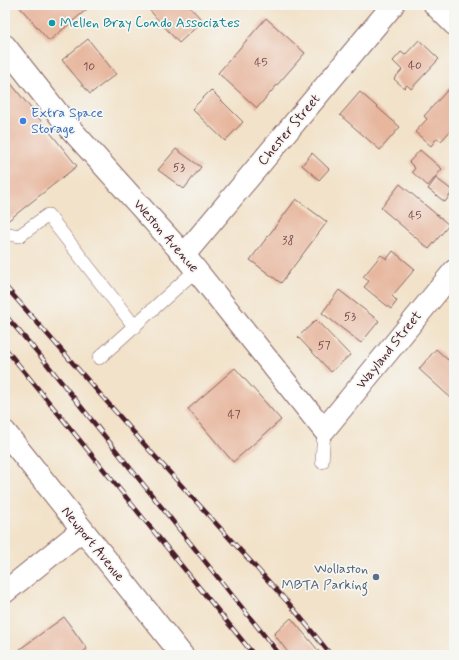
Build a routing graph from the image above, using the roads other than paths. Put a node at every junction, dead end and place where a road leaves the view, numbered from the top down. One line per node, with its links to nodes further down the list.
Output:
1 (393, 5): 6 (street, Chester Street)
2 (436, 5): 3 (street)
3 (454, 24)
4 (5, 46): 6 (street, Weston Avenue)
5 (5, 234): 8 (lane)
6 (190, 263): 8 (lane); 10 (street, Weston Avenue)
7 (454, 271): 10 (street, Wayland Street)
8 (135, 326): 9 (lane)
9 (99, 358)
10 (324, 430): 12 (lane)
11 (5, 432): 13 (street, Newport Avenue)
12 (322, 462)
13 (82, 530): 14 (street); 15 (street, Newport Avenue)
14 (5, 592)
15 (182, 655)

